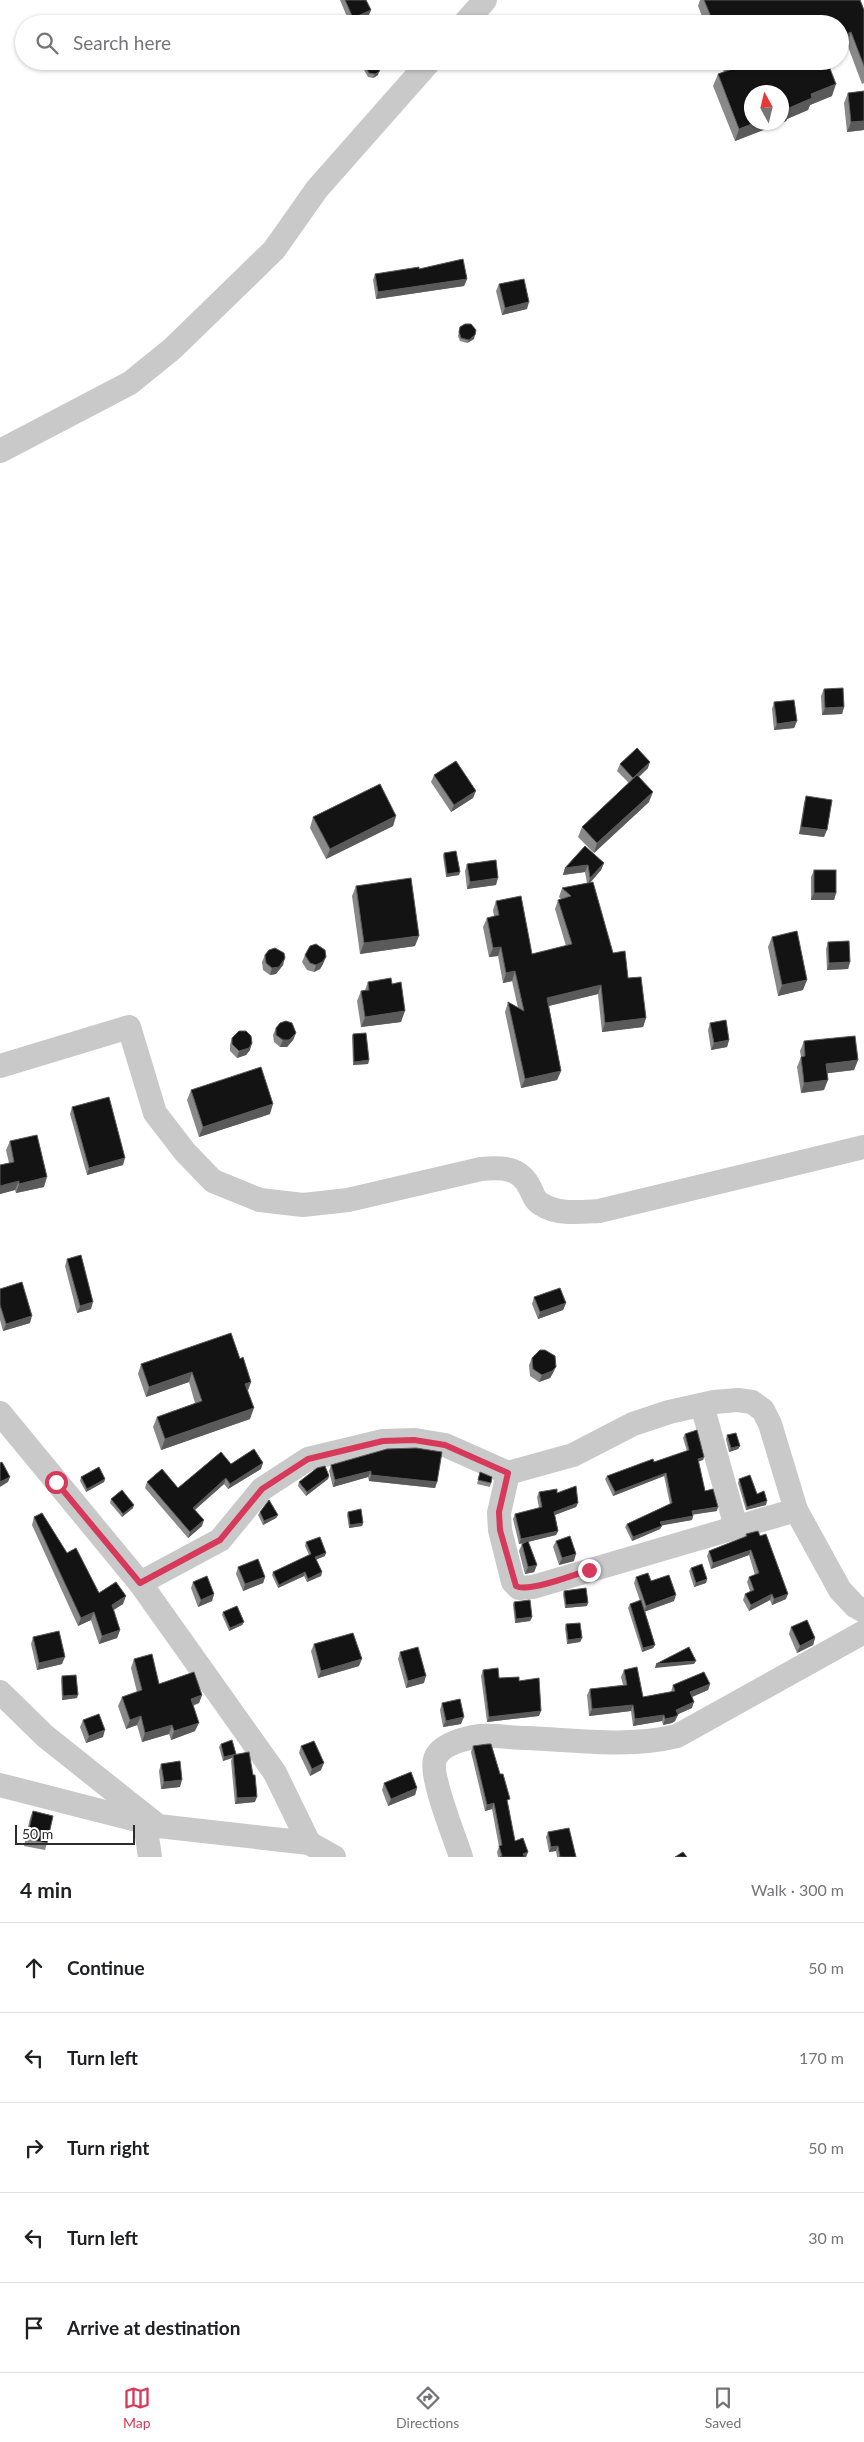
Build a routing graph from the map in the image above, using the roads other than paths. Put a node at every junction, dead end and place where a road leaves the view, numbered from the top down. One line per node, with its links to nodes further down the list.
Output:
1 (485, 0): 2 (street)
2 (472, 15)
3 (422, 70): 4 (street)
4 (0, 451)
5 (0, 1066): 6 (street)
6 (864, 1147)
7 (702, 1405): 9 (street); 10 (street); 11 (street)
8 (0, 1413): 12 (street)
9 (508, 1473): 11 (street); 12 (street)
10 (796, 1510): 11 (street); 13 (street)
11 (736, 1527)
12 (140, 1583): 18 (street)
13 (864, 1611)
14 (864, 1632): 21 (street)
15 (0, 1692): 17 (street)
16 (0, 1785): 17 (street)
17 (152, 1824): 18 (street); 19 (street)
18 (309, 1843): 20 (street)
19 (150, 1857)
20 (334, 1857)
21 (461, 1857)

